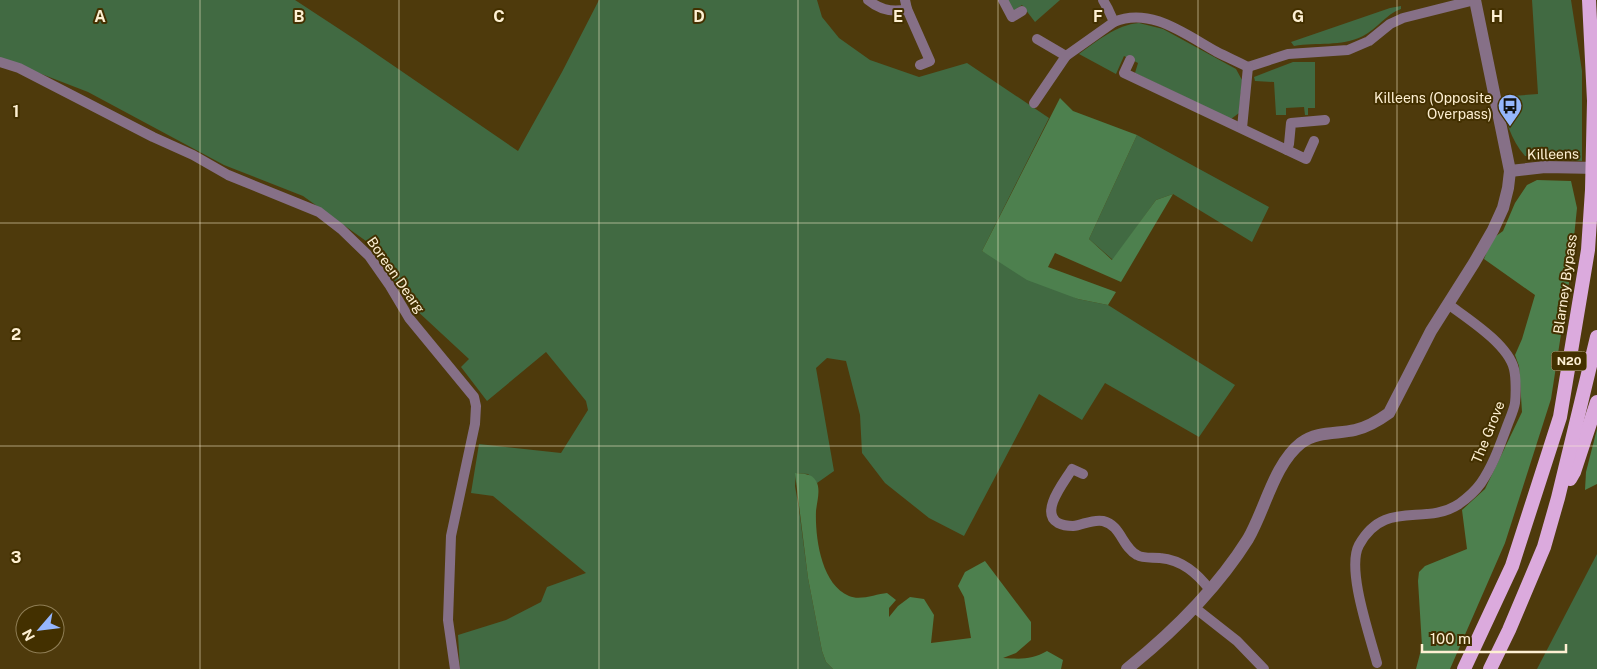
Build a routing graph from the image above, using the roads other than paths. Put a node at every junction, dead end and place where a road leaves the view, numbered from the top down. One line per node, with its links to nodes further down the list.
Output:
1 (868, 0): 7 (street)
2 (1003, 0): 8 (street)
3 (1103, 0): 9 (street)
4 (1475, 0): 16 (street); 23 (street)
5 (1582, 0): 10 (highway, N20)
6 (1589, 0): 10 (highway, N20)
7 (906, 5): 15 (street)
8 (1022, 11)
9 (1114, 22): 12 (street); 16 (street)
10 (1591, 35): 35 (highway, Blarney Bypass / N20)
11 (1037, 39): 12 (street)
12 (1066, 56): 17 (street)
13 (1130, 60): 19 (street)
14 (0, 62): 32 (street, Boreen Dearg)
15 (920, 65)
16 (1248, 67): 19 (street)
17 (1034, 103)
18 (1324, 120): 21 (street)
19 (1242, 128): 21 (street)
20 (1314, 141): 21 (street)
21 (1287, 150)
22 (1597, 168): 23 (street, Killeens)
23 (1510, 171): 24 (street)
24 (1448, 304): 29 (street); 31 (street, The Grove)
25 (1597, 336): 28 (highway, N20)
26 (1597, 402): 28 (highway, N20)
27 (1083, 474): 29 (street)
28 (1558, 498): 36 (highway, N20)
29 (1210, 590): 30 (street)
30 (1195, 608): 33 (street); 34 (street)
31 (1377, 663)
32 (455, 669)
33 (1127, 669)
34 (1264, 669)
35 (1464, 669)
36 (1490, 669)

